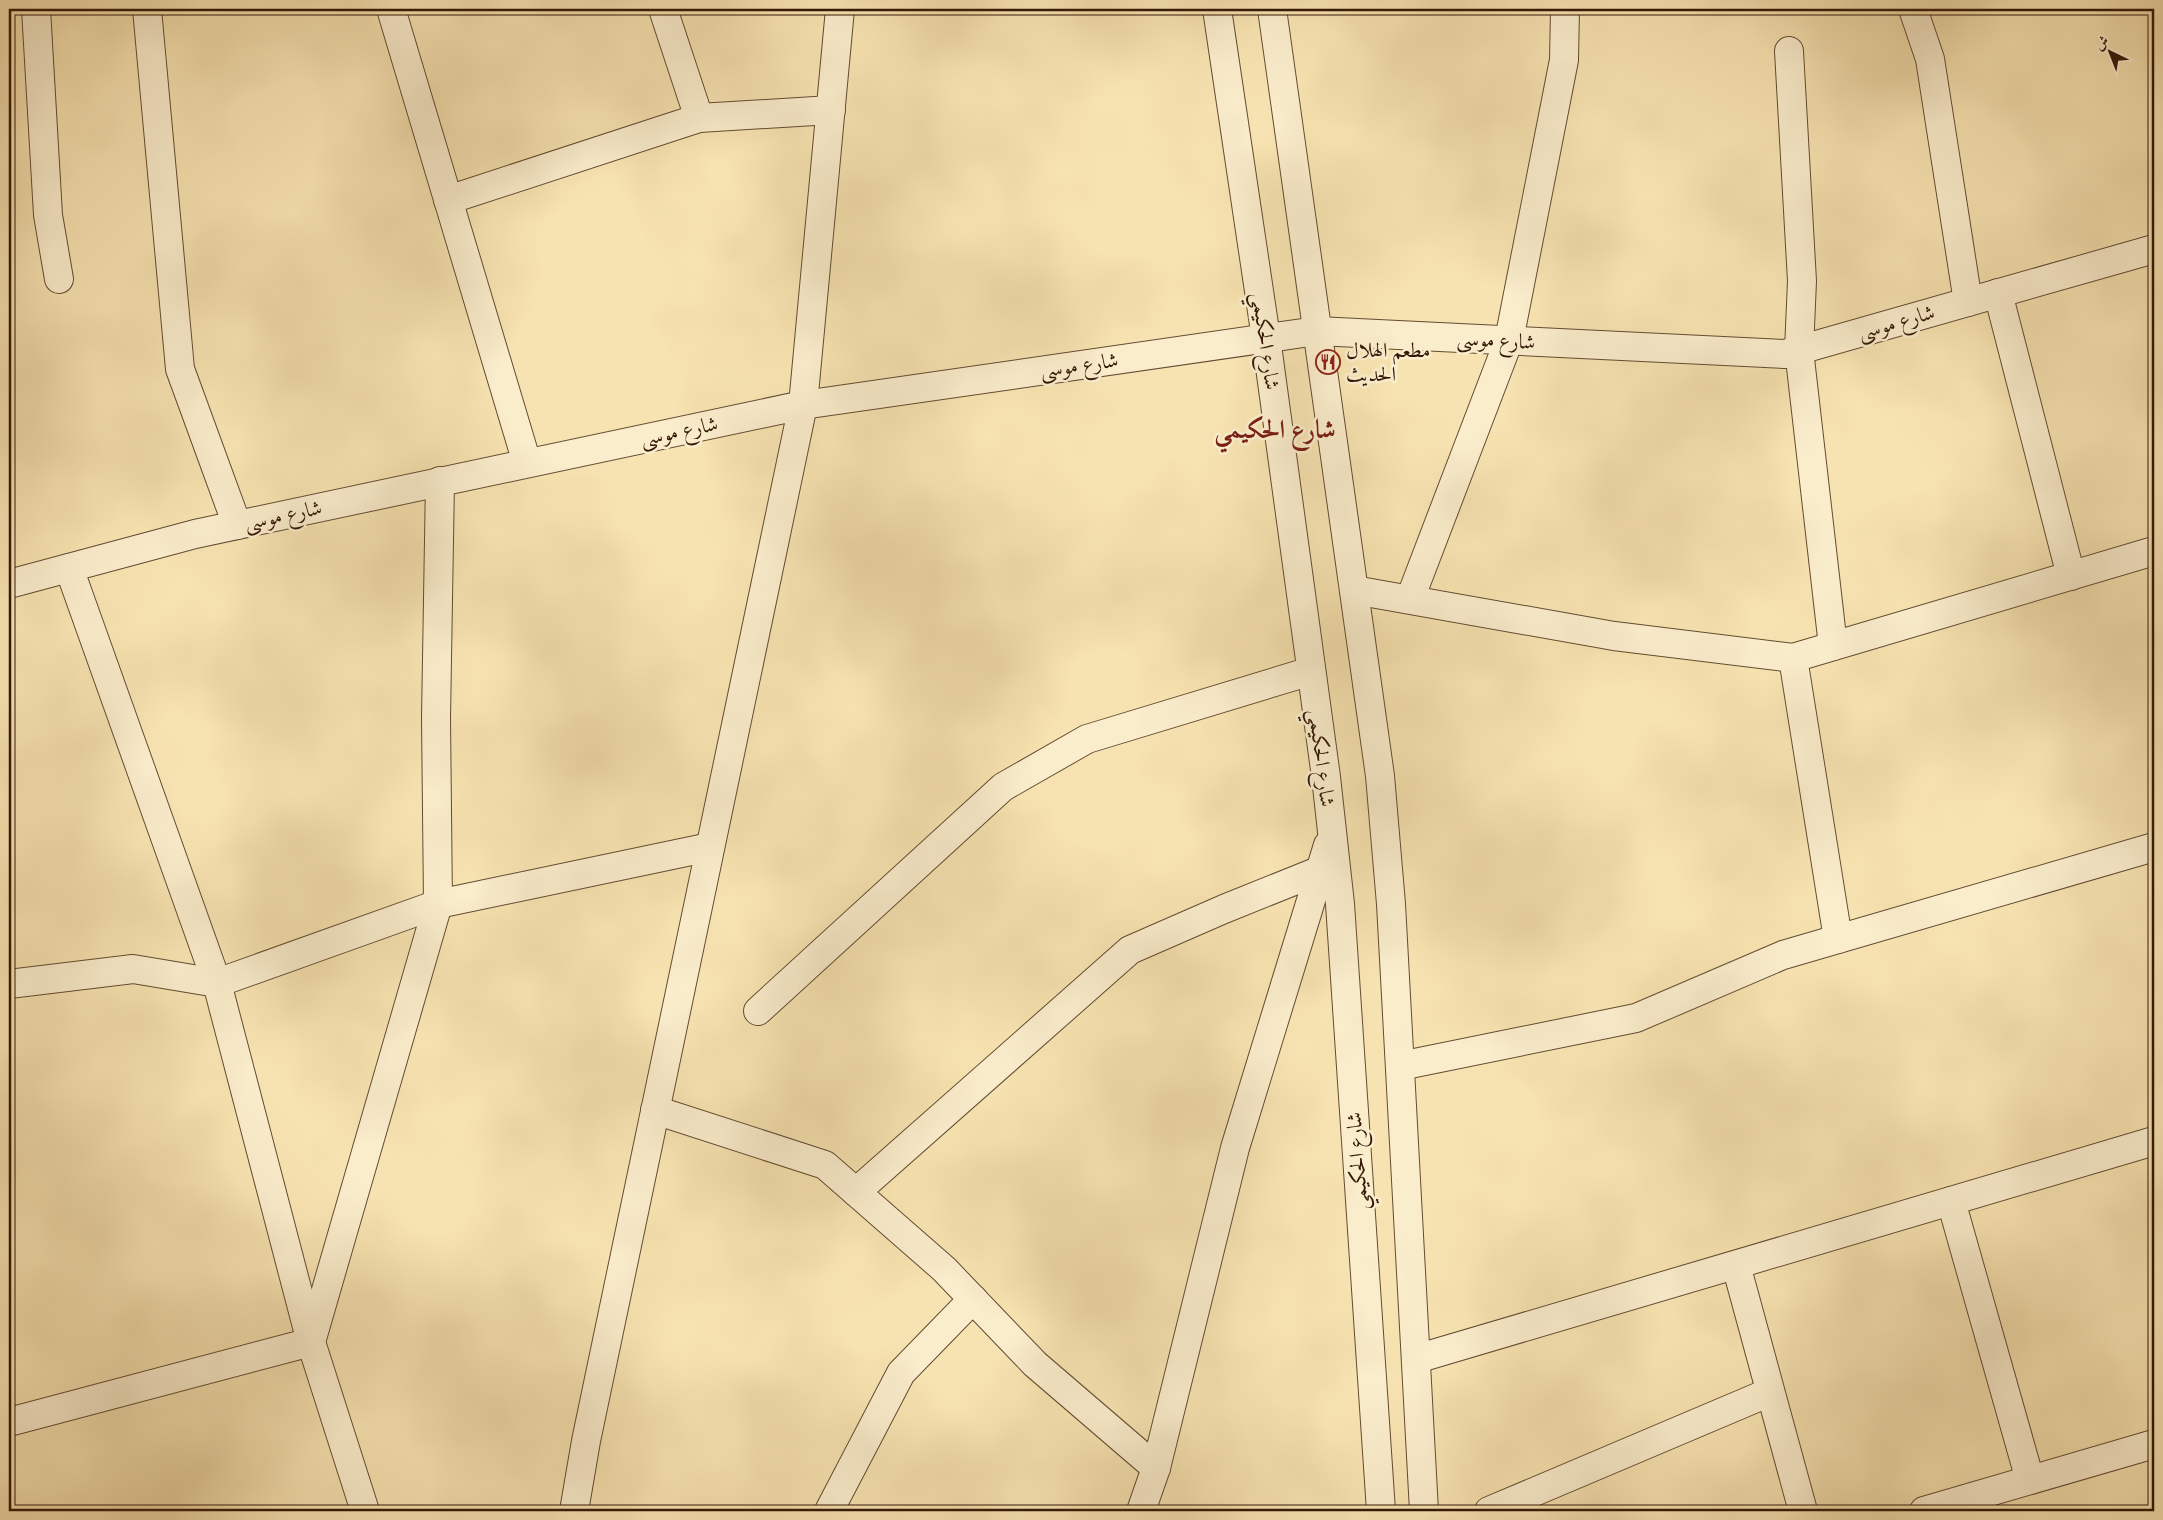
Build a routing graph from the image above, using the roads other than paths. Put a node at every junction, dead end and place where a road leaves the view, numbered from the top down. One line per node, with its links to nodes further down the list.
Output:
1 (36, 9): 15 (street)
2 (147, 9): 25 (street)
3 (391, 9): 13 (street)
4 (663, 9): 12 (street)
5 (840, 9): 11 (street)
6 (1217, 9): 19 (street, شارع الحكيمي)
7 (1272, 9): 18 (street)
8 (1565, 9): 20 (street)
9 (1914, 9): 17 (street)
10 (1789, 51): 21 (street)
11 (831, 110): 12 (street); 22 (street)
12 (699, 118): 13 (street)
13 (448, 200): 23 (street)
14 (2154, 249): 16 (street, شارع موسى)
15 (59, 279)
16 (1998, 293): 17 (street, شارع موسى); 28 (street)
17 (1968, 302): 21 (street, شارع موسى)
18 (1317, 331): 19 (street, شارع موسى); 20 (street, شارع موسى); 30 (street)
19 (1266, 338): 22 (street, شارع موسى); 34 (street, شارع الحكيمي)
20 (1509, 340): 21 (street, شارع موسى); 31 (street)
21 (1799, 350): 32 (street)
22 (802, 405): 23 (street, شارع موسى); 36 (street)
23 (527, 463): 24 (street, شارع موسى)
24 (440, 482): 25 (street, شارع موسى); 39 (street)
25 (237, 525): 27 (street, شارع موسى)
26 (2154, 551): 28 (street)
27 (70, 568): 29 (street, شارع موسى); 41 (street)
28 (2071, 576): 32 (street)
29 (9, 584)
30 (1354, 590): 31 (street); 44 (street)
31 (1410, 600): 33 (street)
32 (1833, 646): 33 (street)
33 (1793, 658): 40 (street)
34 (1311, 670): 35 (street, شارع الحكيمي); 43 (street)
35 (1332, 834): 38 (street); 62 (street, شارع الحكيمي)
36 (710, 847): 39 (street); 45 (street)
37 (2154, 847): 40 (street)
38 (1321, 870): 47 (street); 56 (street)
39 (438, 904): 41 (street); 51 (street)
40 (1838, 938): 44 (street)
41 (217, 983): 42 (street); 51 (street)
42 (9, 984)
43 (758, 1011)
44 (1400, 1066): 52 (street)
45 (655, 1110): 47 (street); 59 (street)
46 (2154, 1141): 48 (street)
47 (856, 1192): 50 (street)
48 (1950, 1202): 49 (street); 57 (street)
49 (1736, 1265): 52 (street); 53 (street)
50 (972, 1299): 56 (street); 60 (street)
51 (312, 1342): 54 (street); 58 (street)
52 (1416, 1359): 63 (street)
53 (1770, 1392): 64 (street); 65 (street)
54 (9, 1422)
55 (2154, 1444): 57 (street)
56 (1156, 1468): 61 (street)
57 (2030, 1480): 66 (street)
58 (365, 1511)
59 (574, 1511)
60 (829, 1511)
61 (1141, 1511)
62 (1381, 1511)
63 (1424, 1511)
64 (1489, 1511)
65 (1803, 1511)
66 (1924, 1511)

